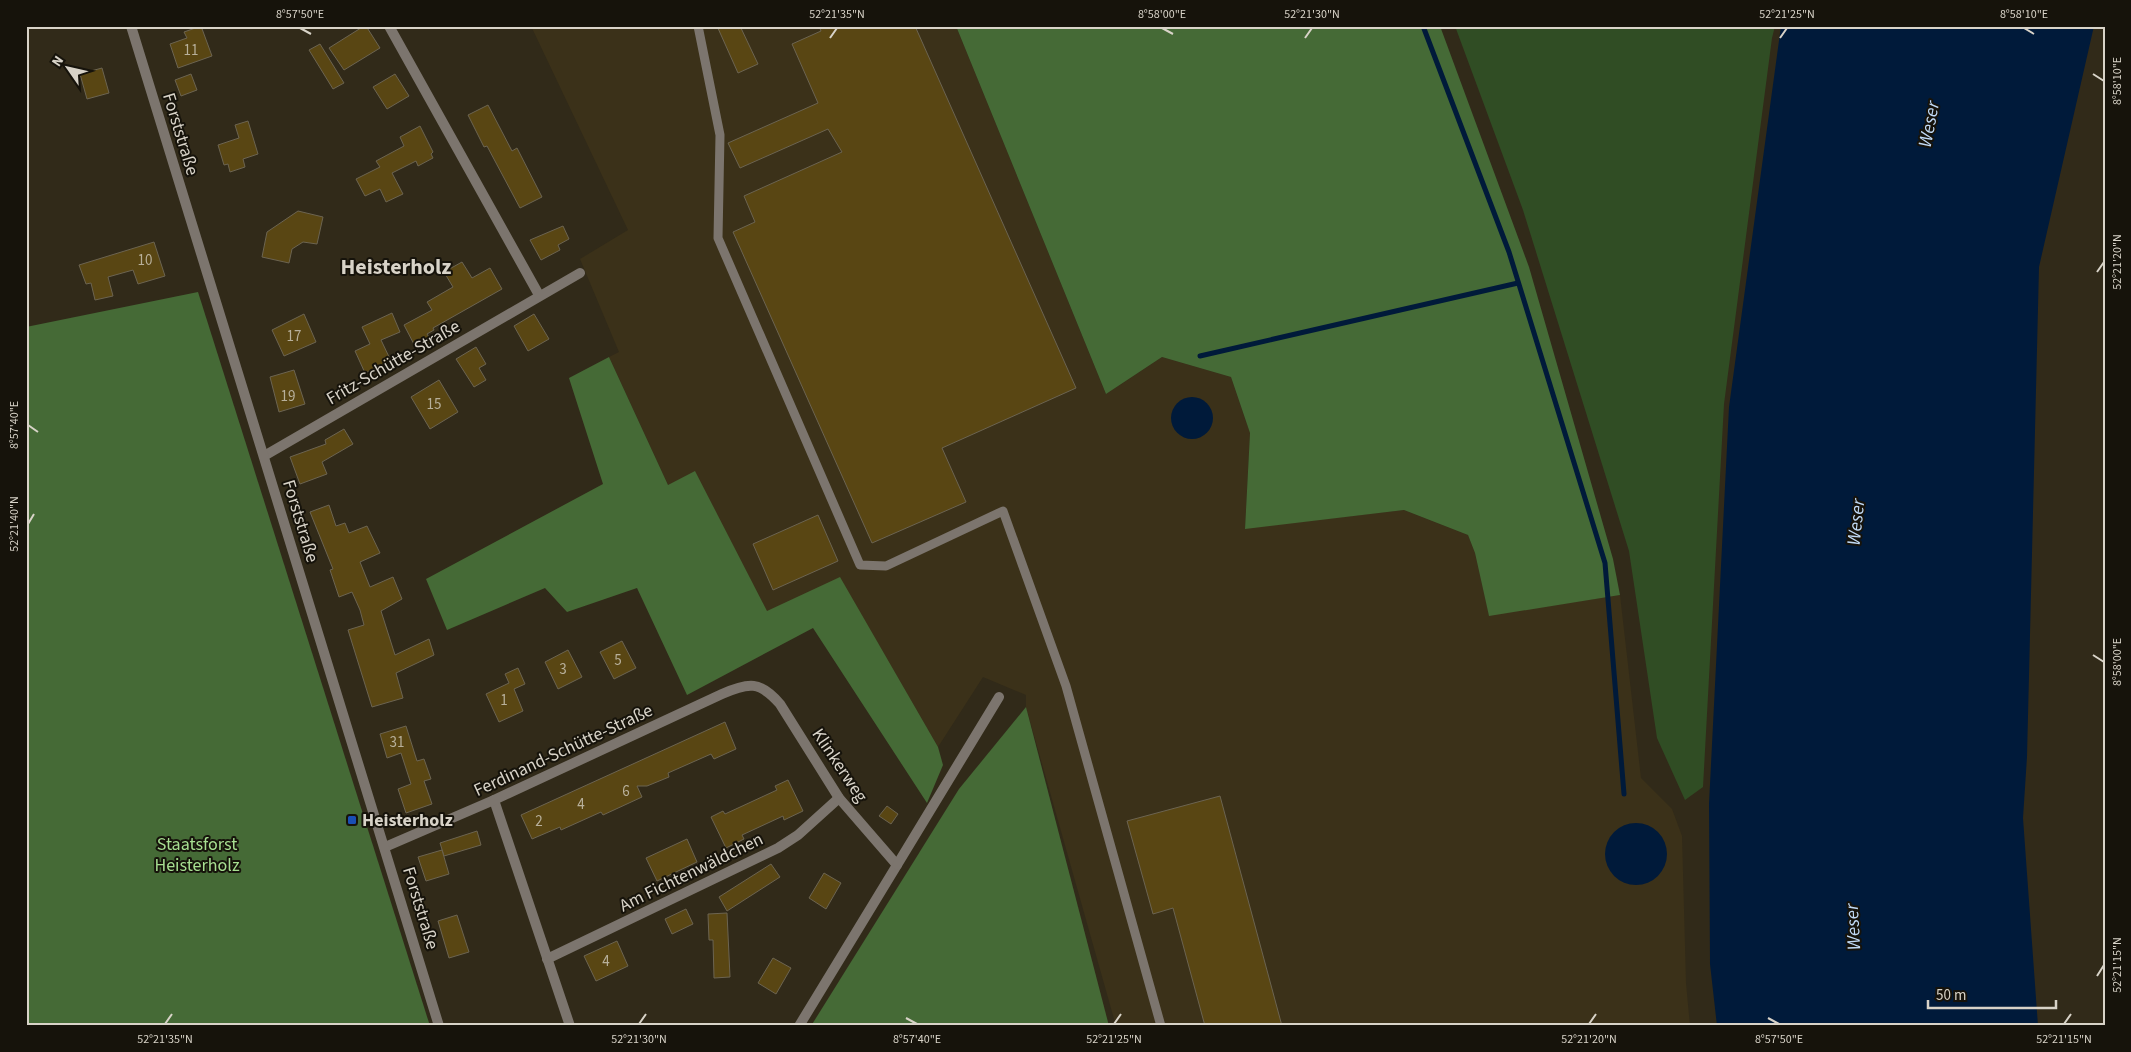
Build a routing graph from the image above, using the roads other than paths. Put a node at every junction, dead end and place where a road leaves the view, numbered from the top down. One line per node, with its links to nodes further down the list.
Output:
1 (131, 26): 6 (street, Forststraße)
2 (389, 26): 5 (street)
3 (698, 26): 17 (lane)
4 (580, 273): 5 (street, Fritz-Schütte-Straße)
5 (539, 295): 6 (street, Fritz-Schütte-Straße)
6 (264, 456): 11 (street, Forststraße)
7 (755, 684): 9 (street, Klinkerweg); 10 (street, Ferdinand-Schütte-Straße)
8 (999, 697): 12 (street)
9 (839, 798): 12 (street, Klinkerweg); 13 (street, Am Fichtenwäldchen)
10 (494, 800): 11 (street, Ferdinand-Schütte-Straße); 13 (street)
11 (385, 847): 14 (street, Forststraße)
12 (898, 865): 16 (street)
13 (547, 959): 15 (street)
14 (439, 1026)
15 (570, 1026)
16 (799, 1026)
17 (1161, 1026)

